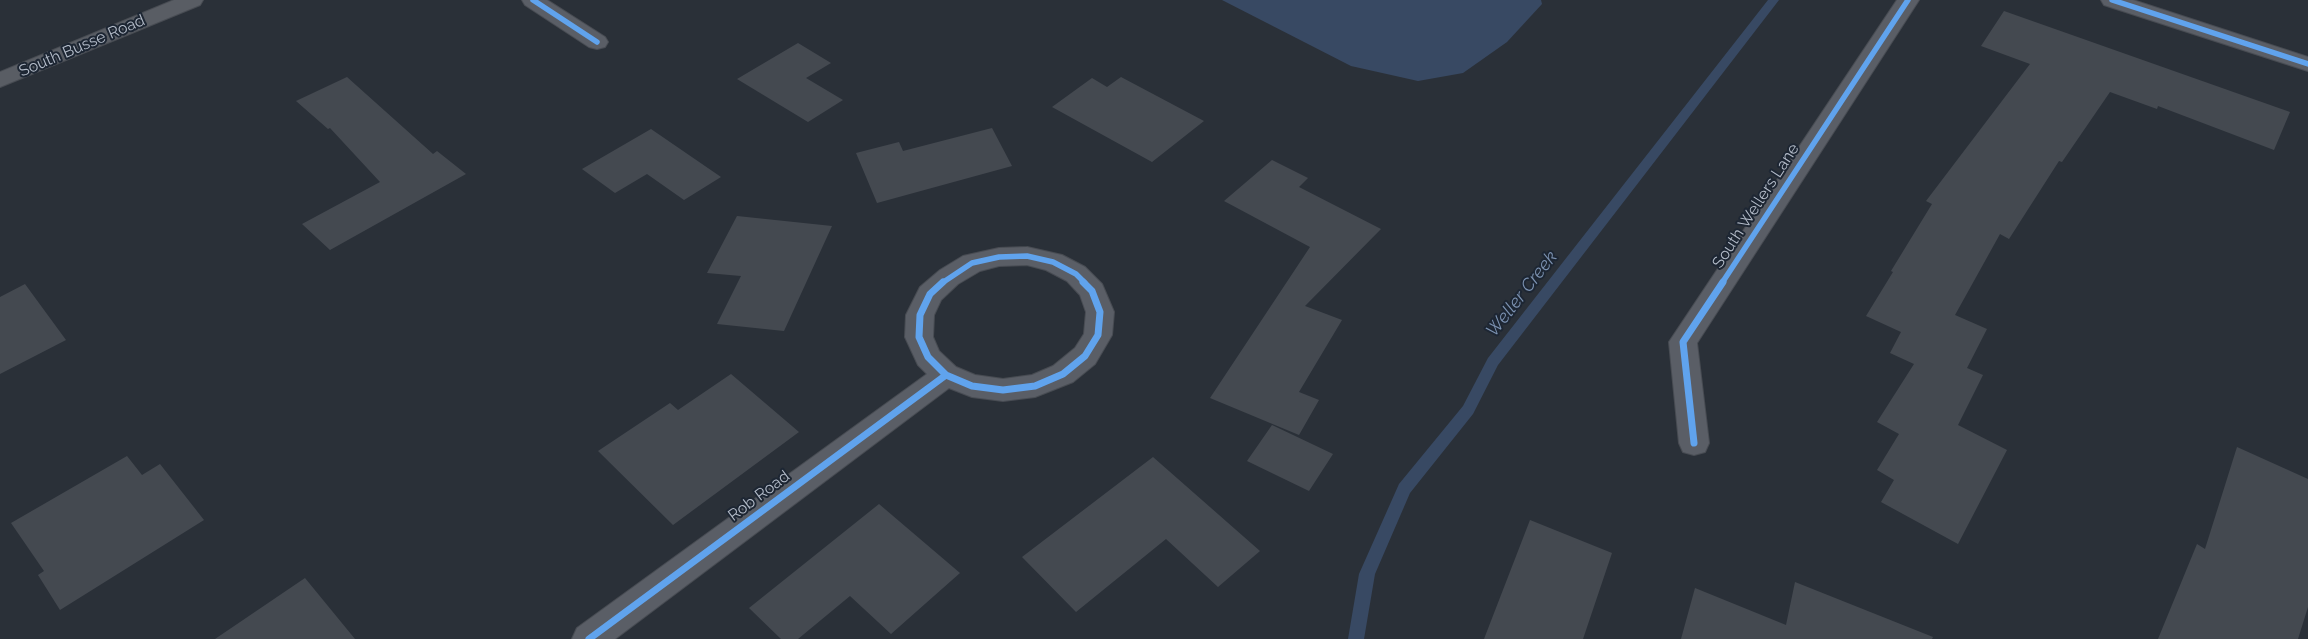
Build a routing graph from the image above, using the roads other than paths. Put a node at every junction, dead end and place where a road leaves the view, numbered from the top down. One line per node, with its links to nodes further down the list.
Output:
1 (192, 0): 7 (main road, South Busse Road)
2 (533, 0): 5 (street)
3 (1908, 0): 9 (street, South Wellers Lane)
4 (2112, 0): 6 (street)
5 (597, 42)
6 (2308, 64)
7 (0, 80)
8 (946, 375): 8 (street); 10 (street, Rob Road)
9 (1694, 443)
10 (589, 639)

